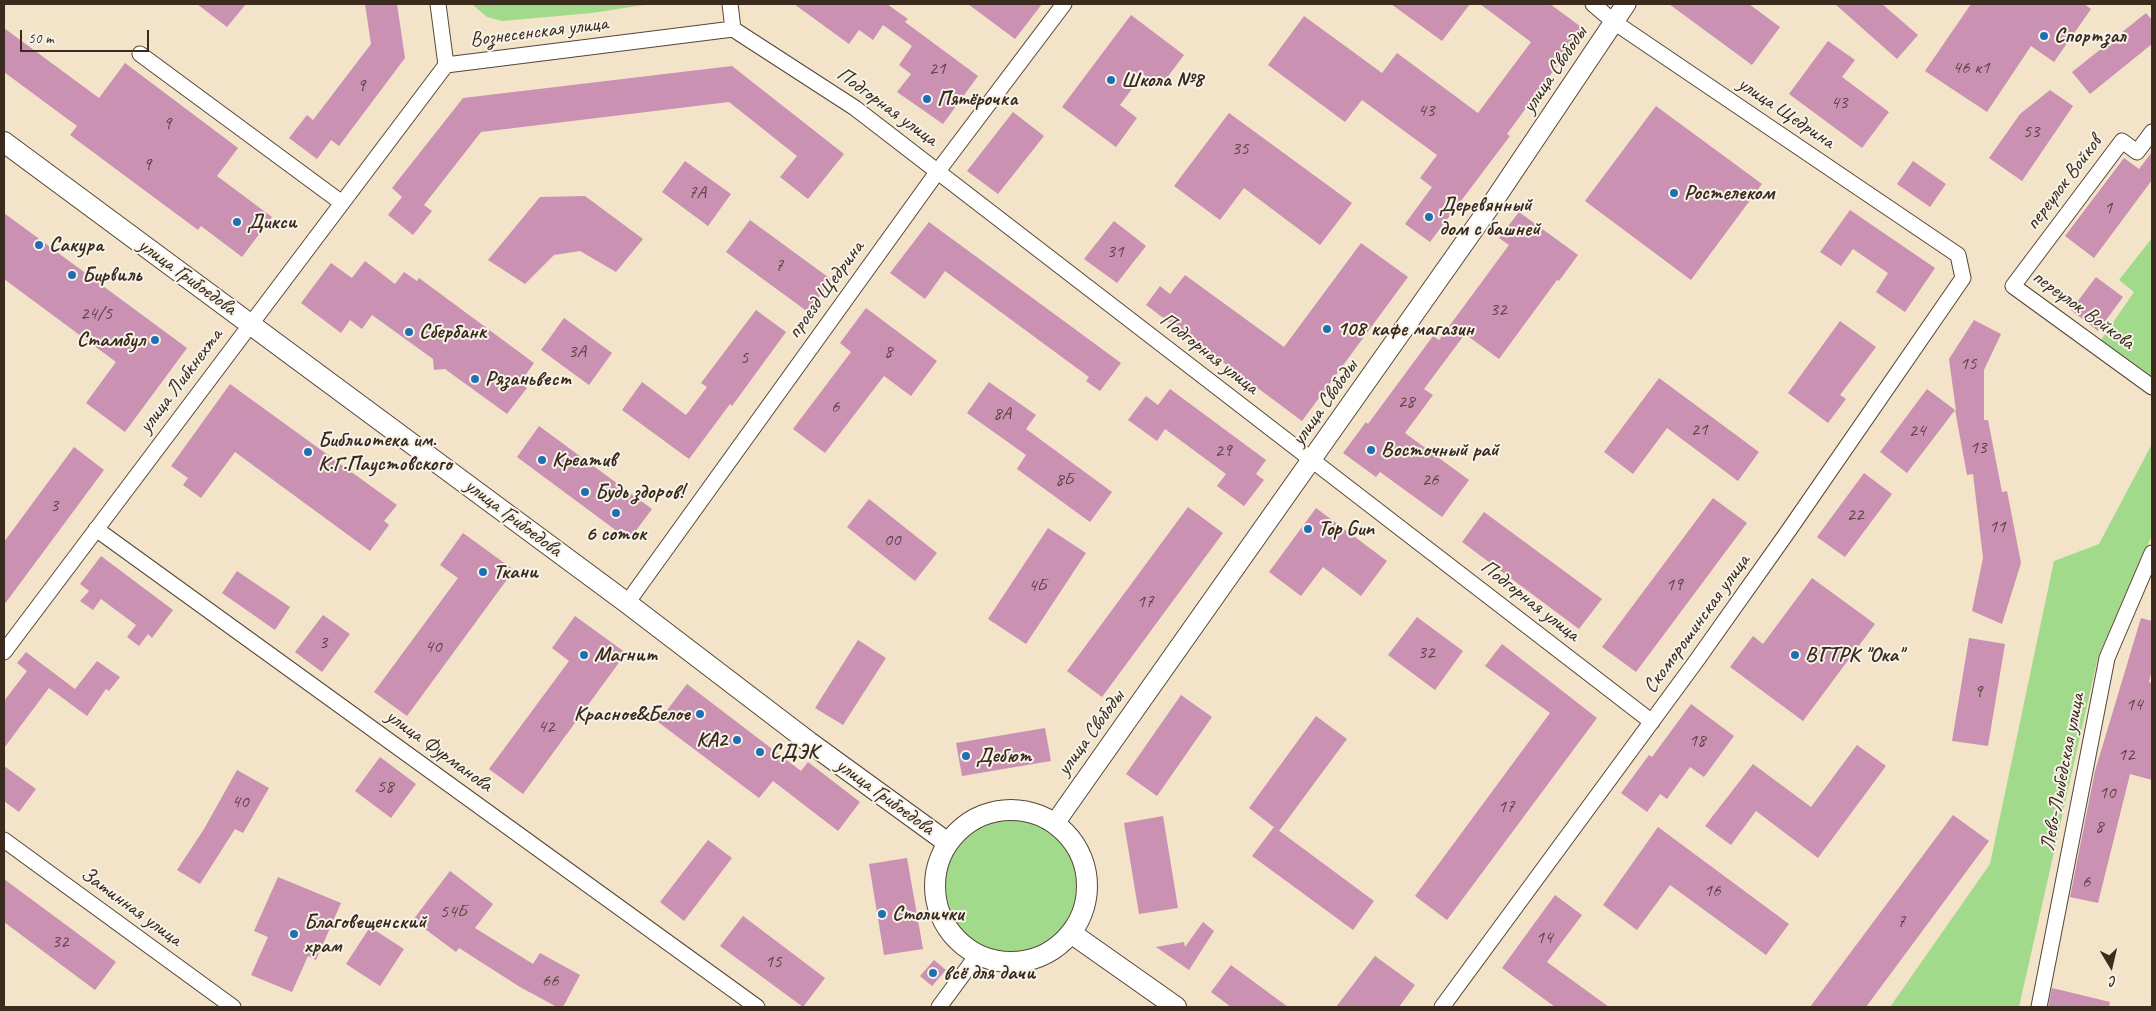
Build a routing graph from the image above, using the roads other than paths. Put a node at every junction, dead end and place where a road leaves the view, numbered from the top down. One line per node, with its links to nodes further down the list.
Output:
1 (438, 4): 9 (street, Вознесенская улица)
2 (730, 4): 7 (street)
3 (1064, 4): 12 (street, проезд Щедрина)
4 (1593, 4): 6 (street, улица Щедрина)
5 (1626, 4): 6 (street, улица Свободы)
6 (1614, 22): 14 (street, улица Щедрина); 18 (street, улица Свободы)
7 (733, 29): 9 (street, Вознесенская улица); 12 (street, Подгорная улица)
8 (140, 54): 13 (street)
9 (446, 65): 13 (street, улица Либкнехта)
10 (2152, 132): 15 (street, переулок Войков)
11 (4, 142): 16 (main road, улица Грибоедова)
12 (938, 171): 18 (street, Подгорная улица); 21 (street, проезд Щедрина)
13 (342, 203): 16 (street, улица Либкнехта)
14 (1958, 255): 23 (street, Скоморошинская улица)
15 (2013, 286): 17 (street, переулок Войкова)
16 (250, 323): 19 (street, улица Либкнехта); 21 (main road, улица Грибоедова)
17 (2152, 387)
18 (1312, 460): 23 (street, Подгорная улица); 24 (street, улица Свободы)
19 (96, 529): 22 (street, улица Либкнехта); 30 (street, улица Фурманова)
20 (2152, 553): 34 (street, Лево-Лыбедская улица)
21 (627, 603): 26 (main road, улица Грибоедова)
22 (4, 652)
23 (1652, 722): 33 (street, Скоморошинская улица)
24 (1054, 823): 26 (main road); 27 (main road)
25 (4, 840): 29 (street, Затинная улица)
26 (948, 843): 28 (main road)
27 (1071, 933): 28 (main road); 32 (main road)
28 (978, 954): 31 (street)
29 (233, 1007)
30 (757, 1007)
31 (939, 1007)
32 (1176, 1007)
33 (1442, 1007)
34 (2039, 1007)

